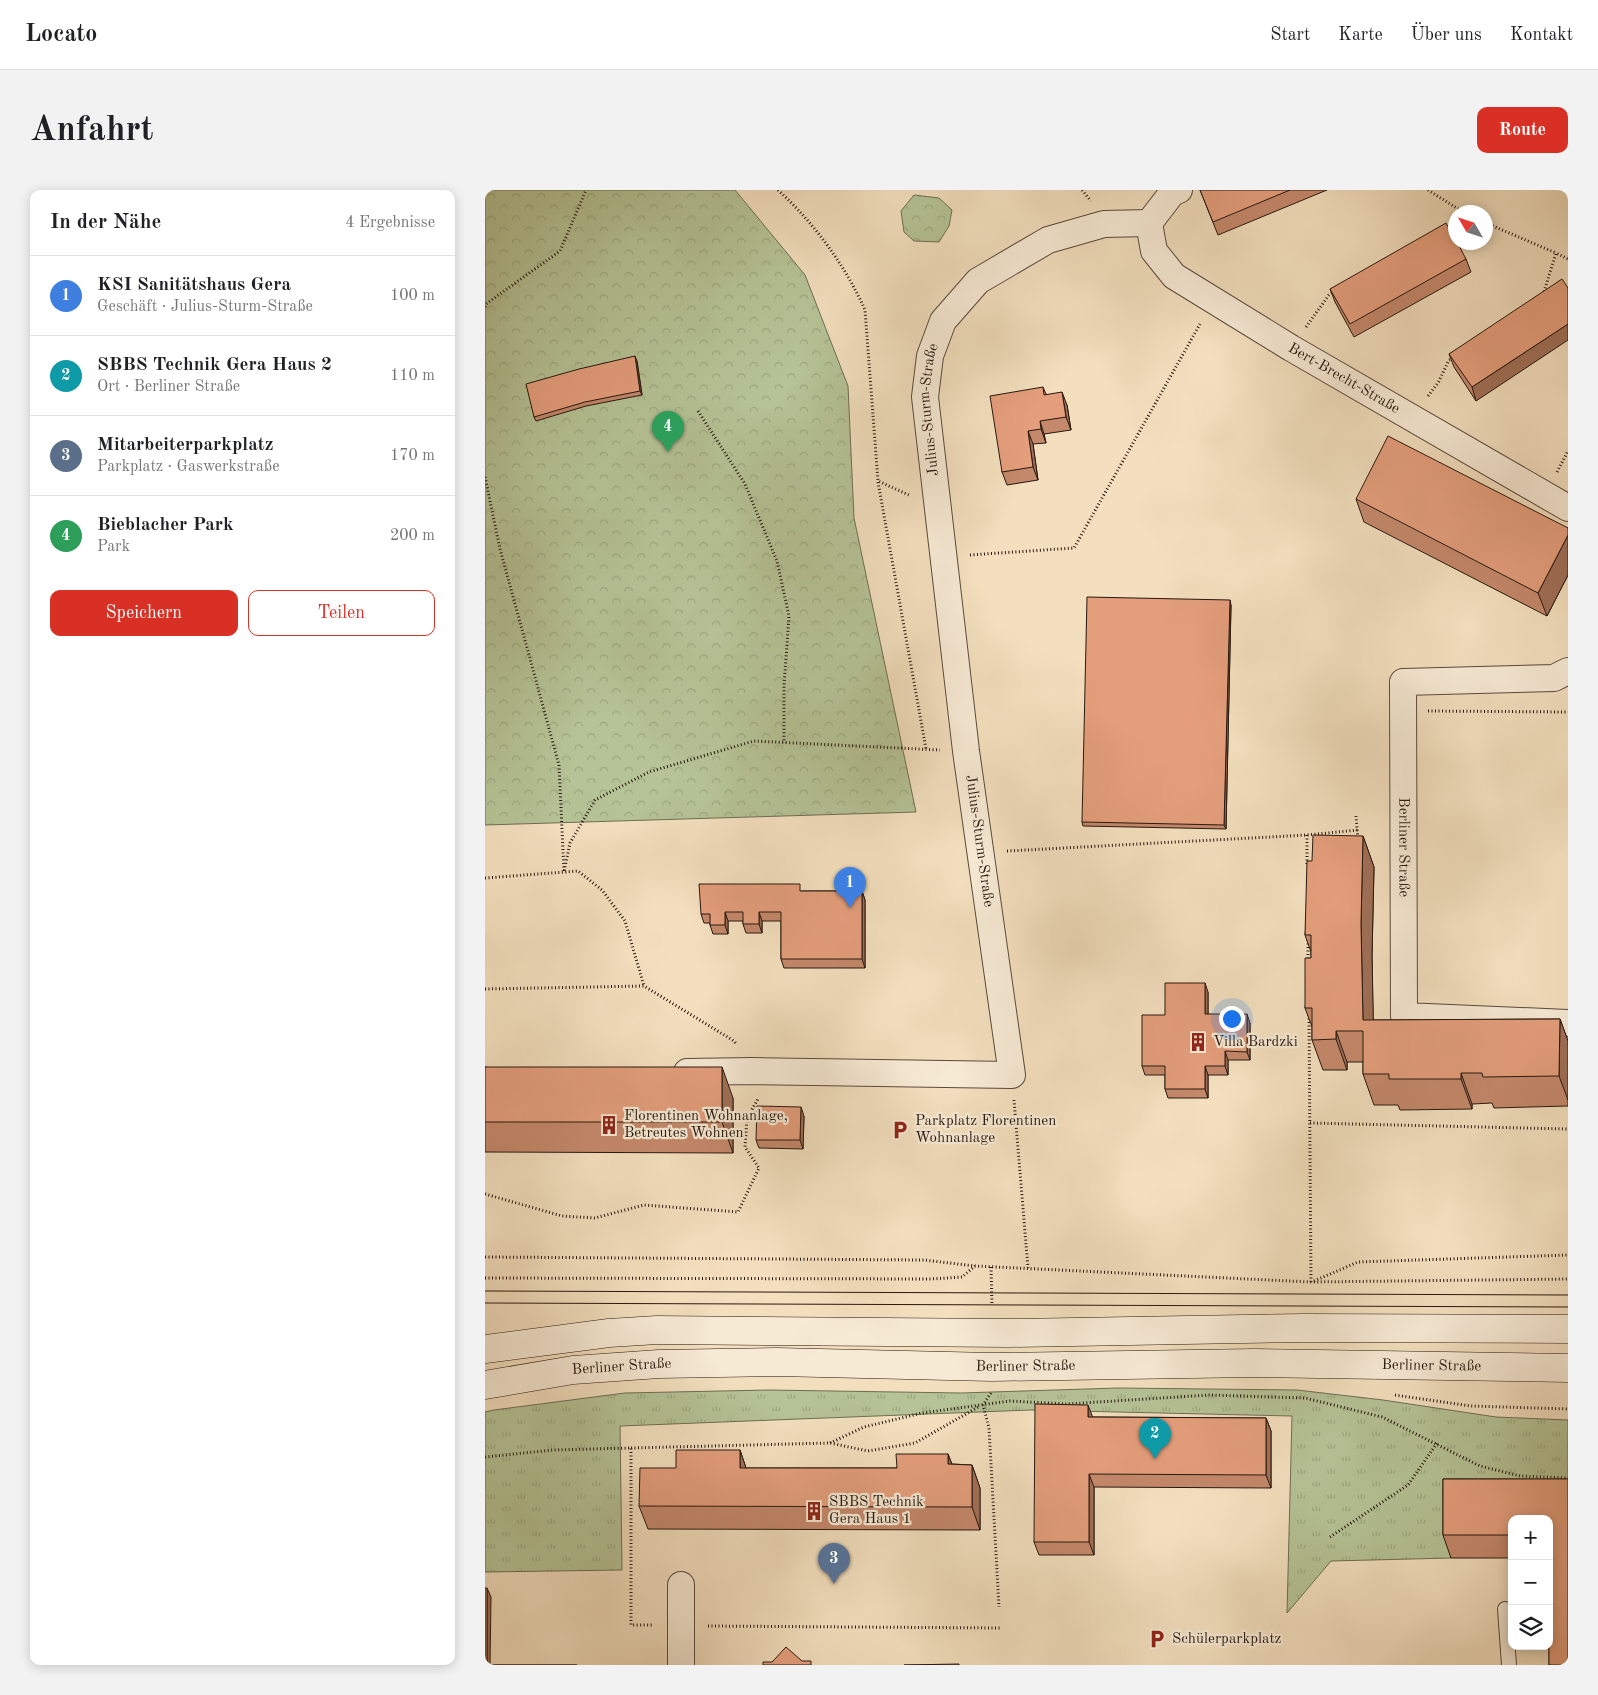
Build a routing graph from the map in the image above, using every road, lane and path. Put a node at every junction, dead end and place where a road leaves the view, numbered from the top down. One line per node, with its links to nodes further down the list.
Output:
1 (585, 190): 15 (path)
2 (778, 190): 21 (path)
3 (1179, 190): 6 (street)
4 (1428, 190): 5 (path)
5 (1452, 205)
6 (1149, 223): 13 (street, Bert-Brecht-Straße); 23 (street, Julius-Sturm-Straße)
7 (1493, 227): 10 (path)
8 (1448, 228): 9 (path)
9 (1439, 233)
10 (1556, 253): 11 (path); 14 (path)
11 (1568, 258)
12 (1337, 290): 16 (path)
13 (1213, 300): 16 (street, Bert-Brecht-Straße); 24 (path)
14 (1541, 301)
15 (485, 306)
16 (1291, 348): 19 (street, Bert-Brecht-Straße)
17 (1458, 355): 19 (path)
18 (698, 411): 28 (path)
19 (1413, 418): 22 (street, Bert-Brecht-Straße)
20 (485, 477): 38 (path)
21 (878, 481): 23 (path); 29 (path)
22 (1568, 508)
23 (938, 509): 24 (street, Julius-Sturm-Straße)
24 (944, 556): 30 (street, Julius-Sturm-Straße)
25 (1568, 671): 26 (street, Berliner Straße)
26 (1403, 711): 27 (path); 46 (street, Berliner Straße)
27 (1568, 712)
28 (784, 743): 29 (path); 38 (path)
29 (926, 749): 30 (path)
30 (967, 751): 35 (street, Julius-Sturm-Straße)
31 (1356, 816): 32 (path)
32 (1358, 830): 33 (path); 34 (path)
33 (1307, 835): 35 (path); 36 (path)
34 (1358, 844)
35 (981, 853): 49 (street, Julius-Sturm-Straße)
36 (1307, 863): 37 (path); 39 (path)
37 (1316, 864)
38 (564, 872): 40 (path); 43 (path)
39 (1307, 873)
40 (485, 878)
41 (1308, 933): 42 (path)
42 (1308, 963)
43 (644, 986): 44 (path); 47 (path)
44 (485, 989)
45 (1309, 1013): 50 (path)
46 (1568, 1023)
47 (753, 1071): 48 (street); 49 (street); 52 (path)
48 (664, 1073)
49 (1012, 1075): 56 (path)
50 (1310, 1123): 51 (path); 59 (path)
51 (1568, 1129)
52 (485, 1194)
53 (1568, 1255): 59 (path)
54 (485, 1257): 55 (path)
55 (975, 1266): 56 (path); 57 (path)
56 (1027, 1269): 59 (path)
57 (485, 1278)
58 (1568, 1279): 59 (path)
59 (1311, 1282)
60 (1568, 1329): 61 (main road)
61 (485, 1350)
62 (1568, 1368): 63 (main road, Berliner Straße)
63 (485, 1385)
64 (1067, 1404): 65 (path); 66 (path); 69 (path)
65 (983, 1405): 68 (path); 68 (path)
66 (1067, 1411)
67 (989, 1428): 77 (path)
68 (830, 1443): 70 (path)
69 (1437, 1443): 74 (path); 75 (path)
70 (713, 1446): 71 (path); 72 (path)
71 (631, 1448): 73 (path); 79 (path)
72 (712, 1455)
73 (485, 1457)
74 (1568, 1478)
75 (1330, 1537)
76 (681, 1585): 79 (street)
77 (999, 1607)
78 (1505, 1608): 82 (lane)
79 (681, 1626): 80 (path); 81 (street)
80 (1003, 1628)
81 (681, 1665)
82 (1509, 1665)

